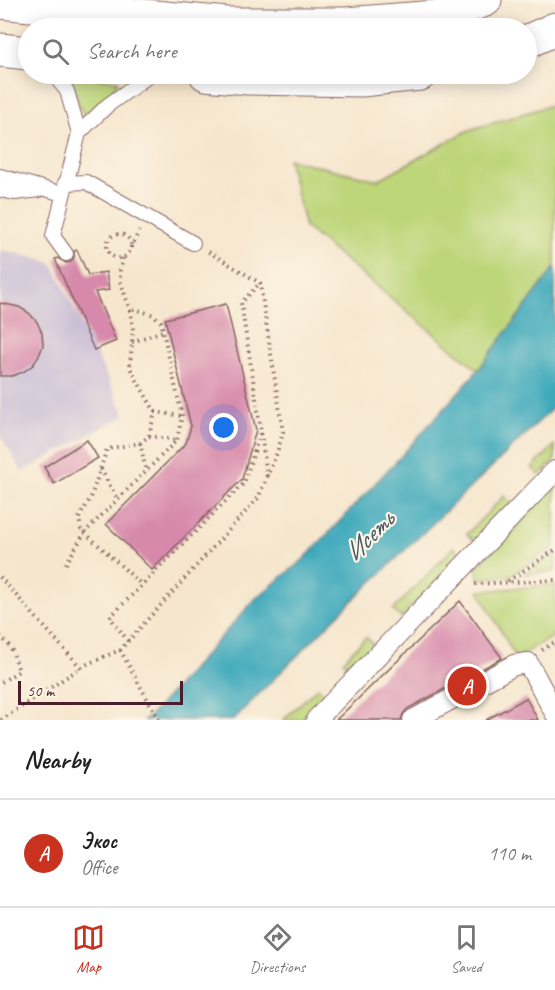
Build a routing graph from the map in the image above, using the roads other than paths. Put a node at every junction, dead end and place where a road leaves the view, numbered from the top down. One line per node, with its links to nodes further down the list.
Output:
1 (485, 0): 4 (main road)
2 (0, 2): 3 (main road)
3 (165, 18)
4 (424, 18)
5 (555, 29): 6 (main road)
6 (537, 37)
7 (0, 50): 8 (main road)
8 (18, 52)
9 (61, 84): 11 (lane)
10 (137, 84): 11 (lane)
11 (79, 133): 13 (lane)
12 (0, 176): 14 (lane)
13 (64, 188): 14 (lane); 16 (lane); 17 (lane)
14 (47, 189): 15 (lane)
15 (0, 190)
16 (193, 243)
17 (66, 254)
18 (555, 471): 20 (street)
19 (555, 713): 21 (street)
20 (316, 720)
21 (413, 720)

